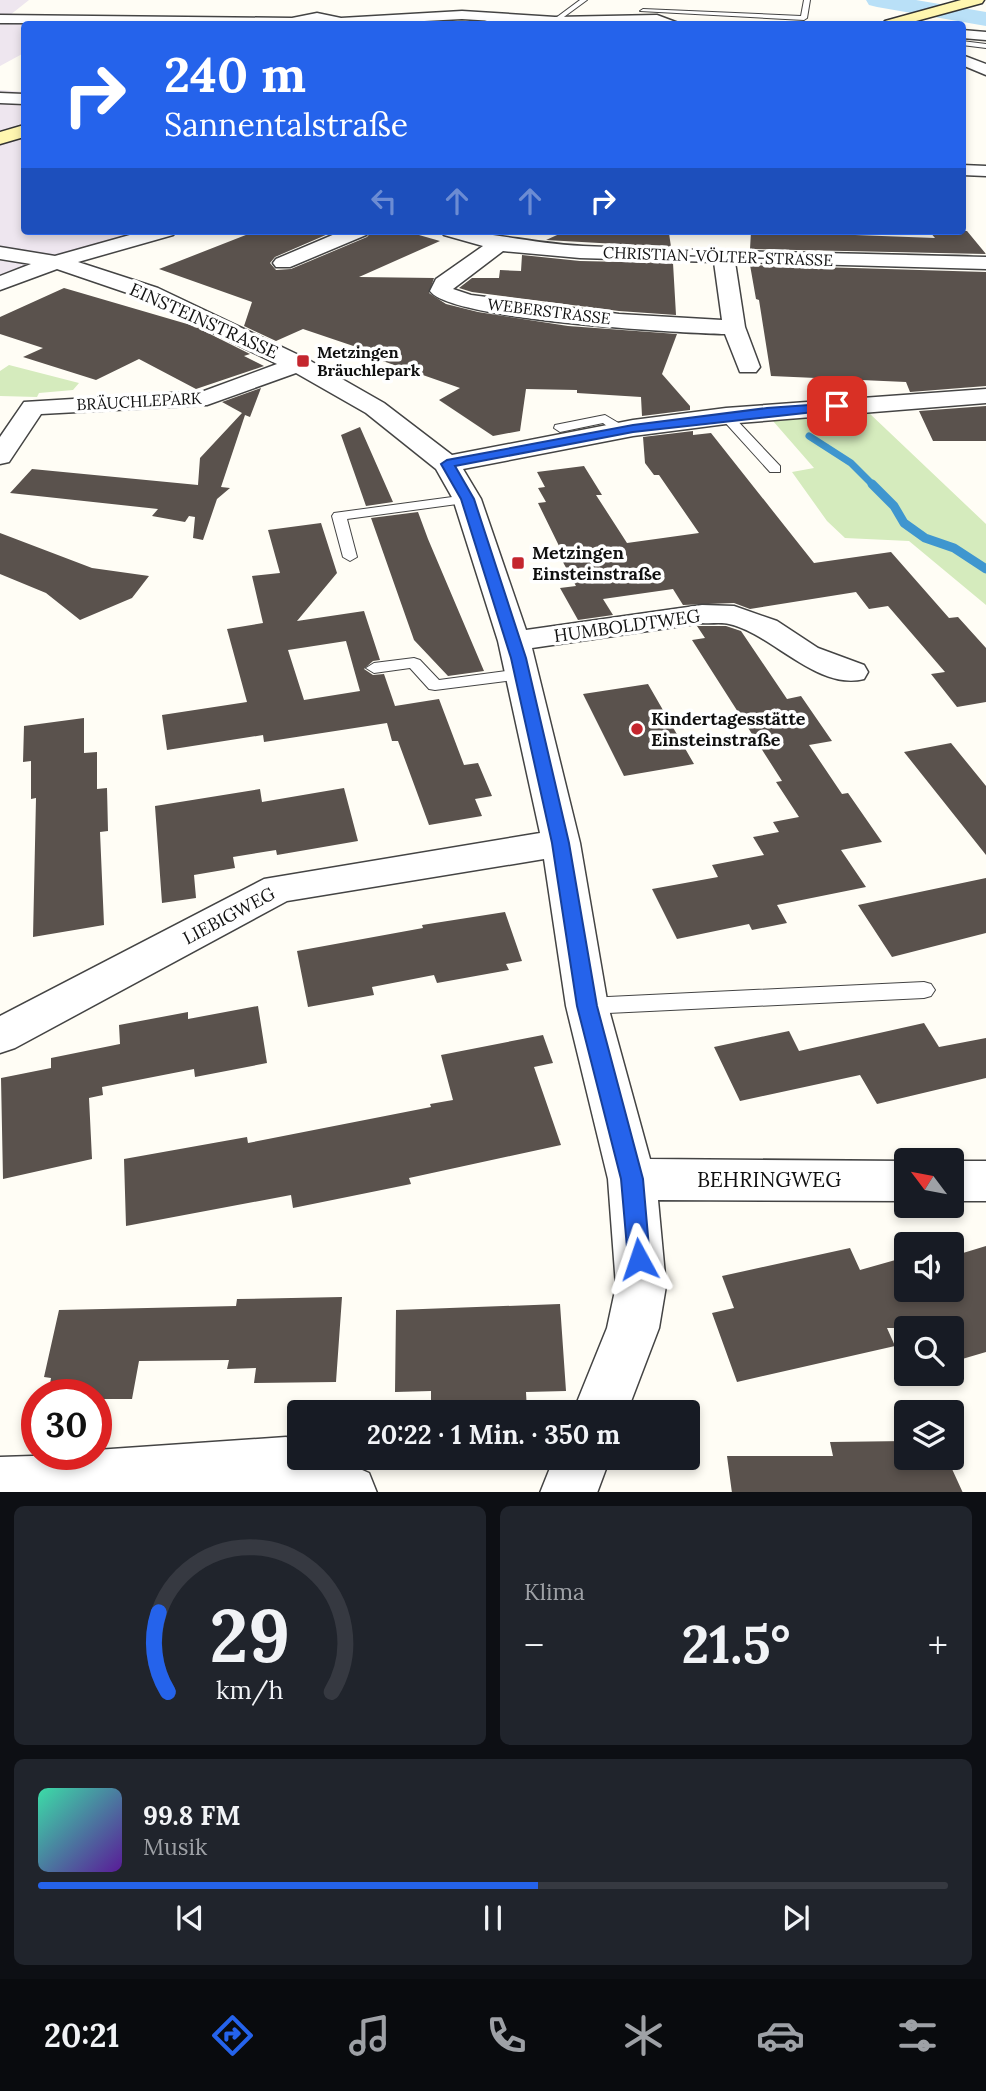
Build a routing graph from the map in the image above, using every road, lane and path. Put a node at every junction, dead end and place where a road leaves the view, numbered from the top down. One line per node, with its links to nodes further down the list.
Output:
1 (309, 0): 7 (street)
2 (584, 0): 9 (lane)
3 (654, 0): 6 (lane)
4 (807, 0): 6 (lane)
5 (977, 0): 16 (main road)
6 (646, 14): 9 (street); 15 (street)
7 (319, 17): 11 (street); 12 (street)
8 (0, 19): 10 (street)
9 (555, 20): 14 (street)
10 (71, 21)
11 (302, 21)
12 (332, 21)
13 (369, 21): 14 (street)
14 (480, 21)
15 (666, 21)
16 (902, 21)
17 (966, 34): 18 (street)
18 (986, 36)
19 (966, 44): 20 (lane)
20 (986, 46)
21 (966, 61): 22 (street)
22 (986, 70)
23 (966, 170): 24 (street)
24 (986, 171)
25 (152, 235): 31 (street)
26 (350, 235): 33 (street)
27 (466, 235): 28 (street, CHRISTIAN-VÖLTER-STRASSE)
28 (499, 244): 30 (street, CHRISTIAN-VÖLTER-STRASSE); 35 (street, WEBERSTRASSE)
29 (0, 253): 31 (street, EINSTEINSTRASSE)
30 (724, 257): 32 (street, CHRISTIAN-VÖLTER-STRASSE); 35 (street)
31 (56, 262): 34 (street); 36 (street, EINSTEINSTRASSE)
32 (986, 262)
33 (283, 263)
34 (0, 284)
35 (734, 327): 37 (street)
36 (299, 364): 42 (street, BRÄUCHLEPARK); 43 (street, EINSTEINSTRASSE)
37 (748, 367)
38 (986, 396): 39 (street)
39 (726, 416): 41 (street); 44 (lane)
40 (559, 428): 41 (lane)
41 (622, 431): 43 (street)
42 (0, 456)
43 (447, 464): 45 (street, EINSTEINSTRASSE)
44 (775, 469)
45 (467, 499): 46 (lane); 47 (street, EINSTEINSTRASSE)
46 (350, 556)
47 (518, 658): 48 (lane); 49 (street, HUMBOLDTWEG); 50 (street, EINSTEINSTRASSE)
48 (374, 668)
49 (852, 672)
50 (561, 843): 52 (street, EINSTEINSTRASSE); 53 (street, LIEBIGWEG)
51 (924, 990): 52 (lane)
52 (587, 1006): 54 (street, EINSTEINSTRASSE)
53 (0, 1036)
54 (632, 1179): 55 (street, BEHRINGWEG); 58 (street, EINSTEINSTRASSE)
55 (894, 1181)
56 (964, 1181): 57 (street)
57 (986, 1181)
58 (605, 1400)
59 (577, 1470): 62 (street)
60 (0, 1485): 61 (street)
61 (347, 1492)
62 (568, 1492)

